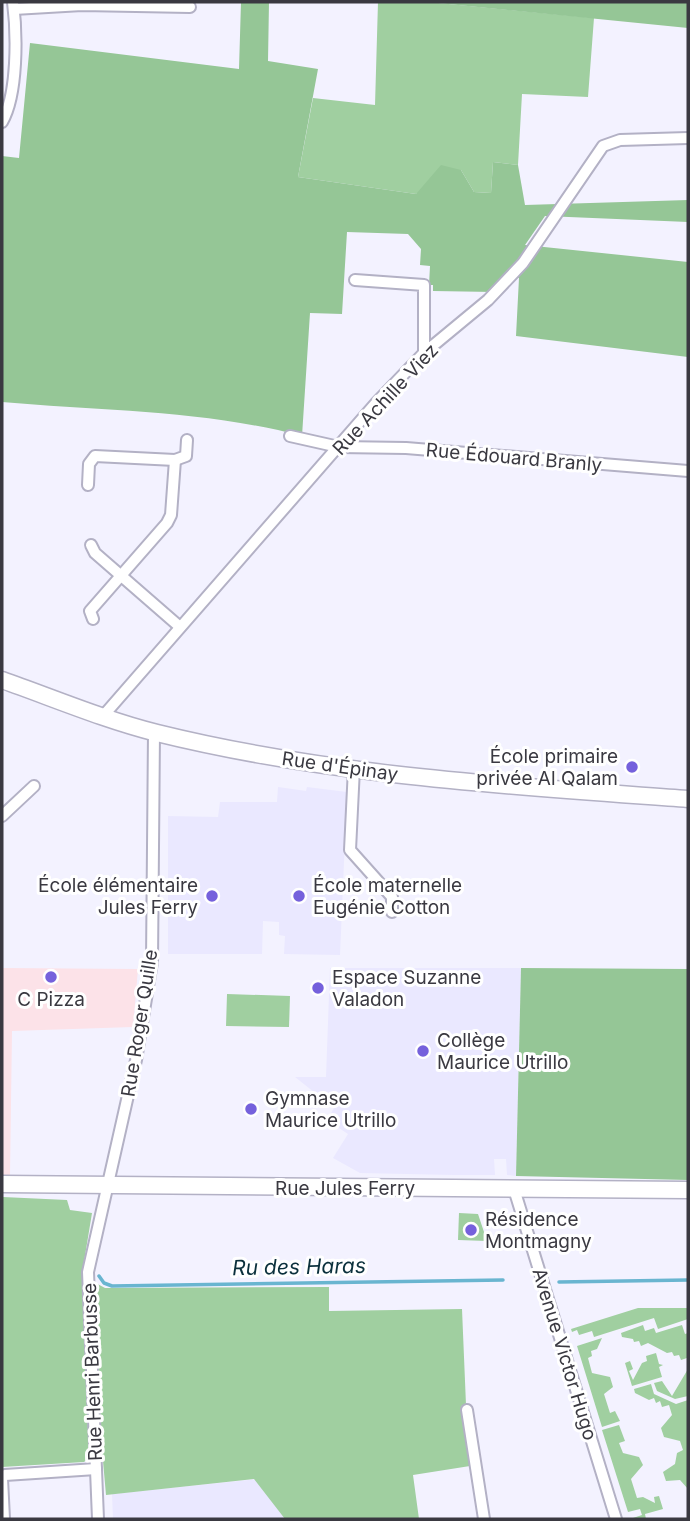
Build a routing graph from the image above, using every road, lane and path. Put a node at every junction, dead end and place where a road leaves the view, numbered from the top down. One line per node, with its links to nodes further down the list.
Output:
1 (14, 6): 2 (street); 3 (street)
2 (190, 7)
3 (2, 122)
4 (688, 138): 6 (street, Rue Achille Viez)
5 (355, 280): 6 (street)
6 (424, 353): 9 (street, Rue Achille Viez)
7 (290, 436): 9 (street, Rue Édouard Branly)
8 (187, 440): 10 (street)
9 (339, 447): 11 (street, Rue Édouard Branly); 16 (street, Rue Achille Viez)
10 (175, 460): 12 (street); 14 (street)
11 (688, 471)
12 (88, 485)
13 (91, 545): 14 (street)
14 (120, 575): 15 (street); 16 (street)
15 (93, 619)
16 (180, 627): 18 (street, Rue Achille Viez)
17 (2, 680): 18 (main road, Rue d'Épinay)
18 (104, 715): 19 (main road, Rue d'Épinay)
19 (154, 732): 20 (main road, Rue d'Épinay); 26 (street, Rue Roger Quille)
20 (354, 768): 22 (main road, Rue d'Épinay); 24 (street)
21 (34, 786): 23 (street)
22 (688, 799)
23 (2, 816)
24 (392, 912)
25 (2, 1184): 26 (main road, Rue Jules Ferry)
26 (107, 1185): 27 (main road, Rue Jules Ferry); 30 (street, Rue Henri Barbusse)
27 (514, 1189): 28 (main road, Rue Jules Ferry); 35 (street, Avenue Victor Hugo)
28 (688, 1190)
29 (467, 1409): 34 (street)
30 (96, 1469): 31 (street); 33 (street, Rue Henri Barbusse)
31 (2, 1478): 32 (street)
32 (4, 1519)
33 (98, 1519)
34 (484, 1519)
35 (616, 1519)

